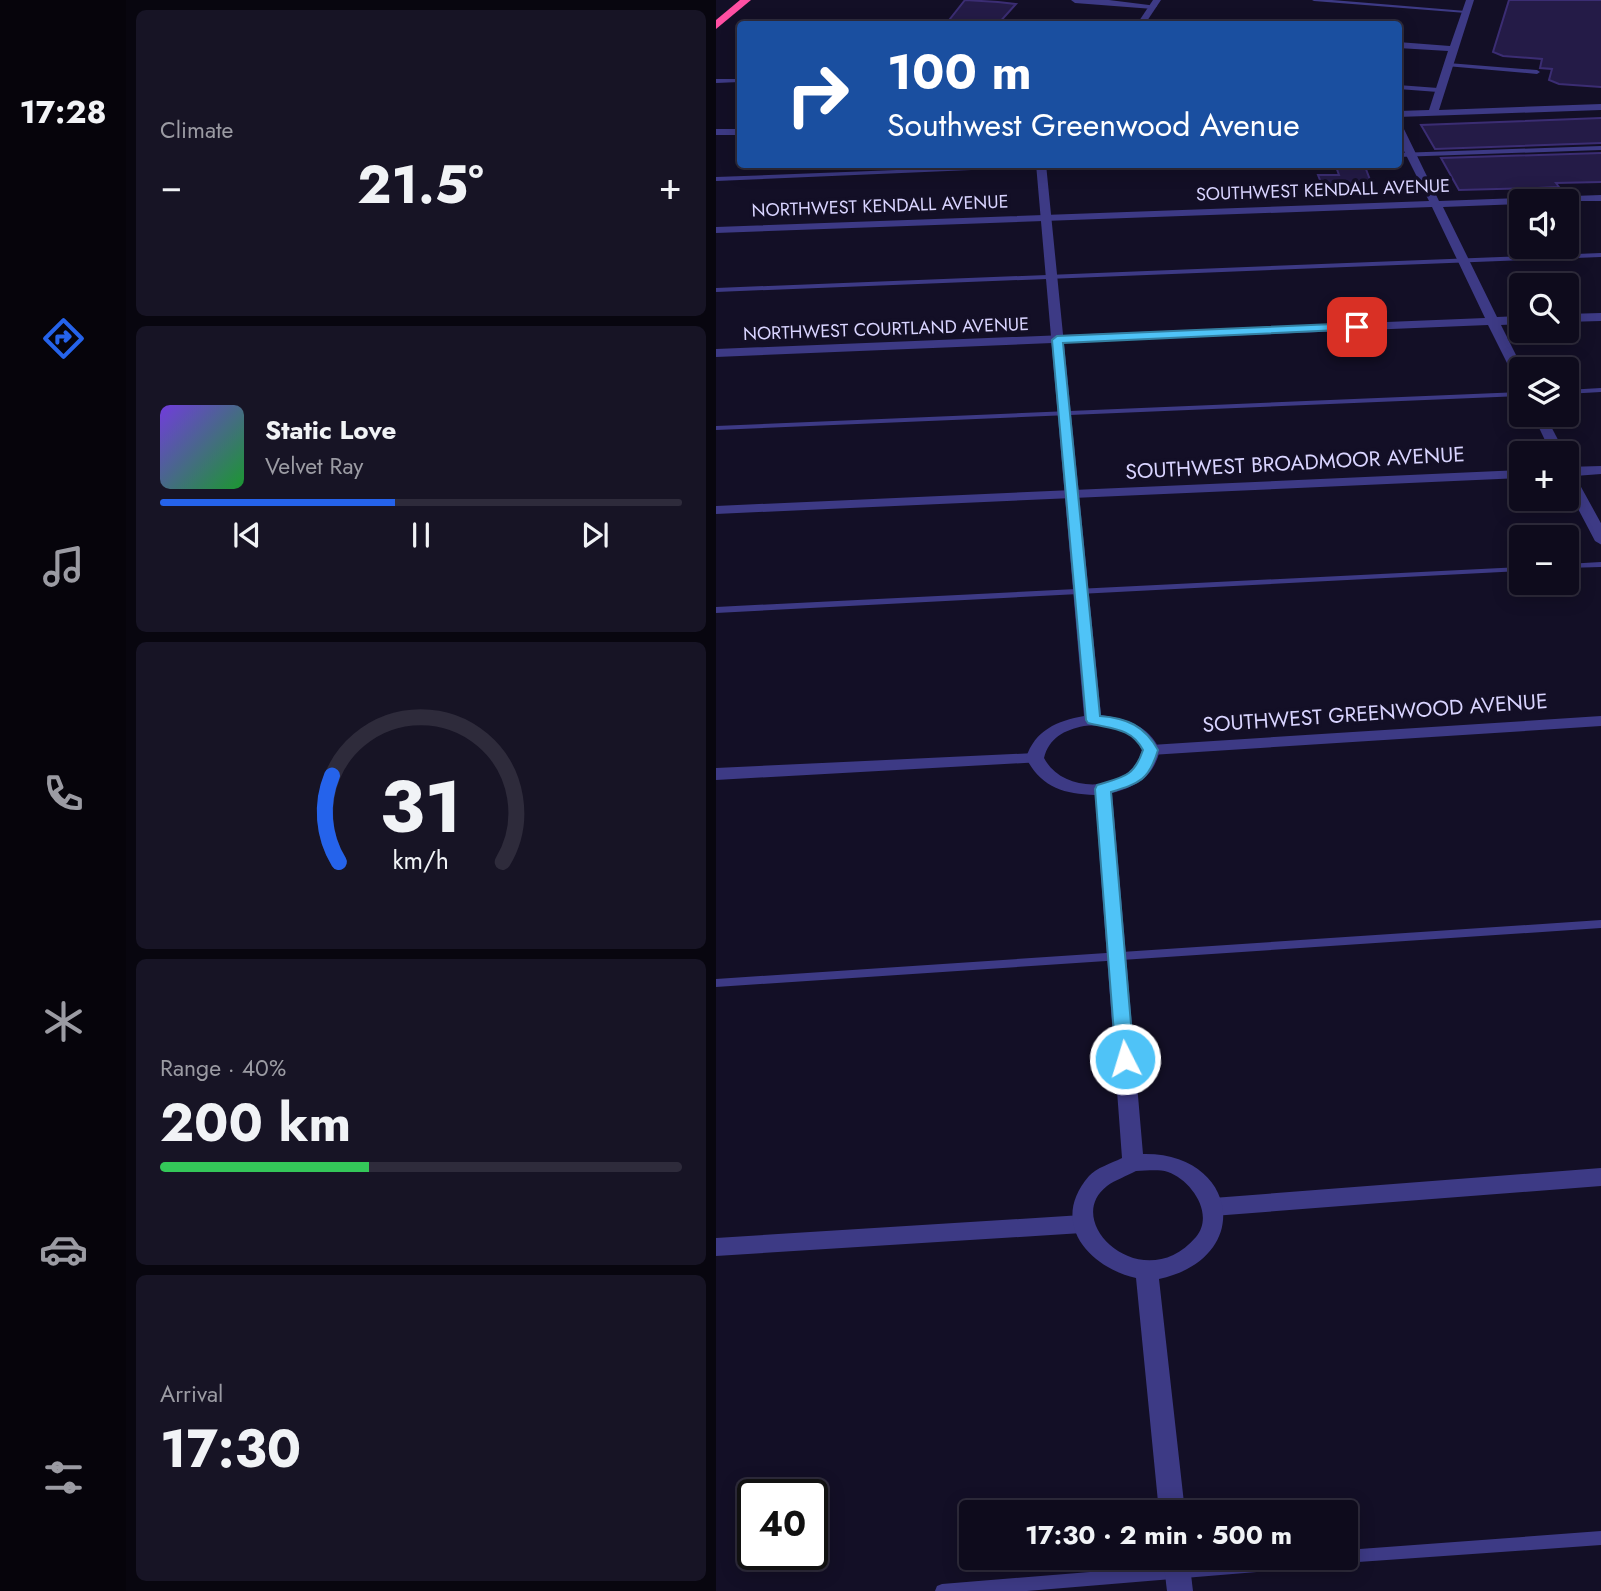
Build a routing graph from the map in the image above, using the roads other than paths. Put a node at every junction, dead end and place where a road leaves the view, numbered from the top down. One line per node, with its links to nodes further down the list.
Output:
1 (746, 0): 8 (highway)
2 (1075, 0): 5 (street)
3 (1314, 0): 6 (lane)
4 (1470, 0): 6 (street)
5 (1155, 3): 7 (street)
6 (1466, 12): 10 (street)
7 (1144, 21)
8 (716, 26)
9 (1402, 45): 10 (street)
10 (1453, 49): 11 (street)
11 (1448, 65): 12 (lane); 16 (street)
12 (1537, 72)
13 (737, 80): 14 (lane)
14 (716, 81)
15 (1402, 87): 16 (lane)
16 (1438, 90): 18 (street)
17 (1601, 107): 18 (street)
18 (1433, 113): 19 (street)
19 (1402, 114)
20 (716, 132): 21 (street)
21 (737, 132)
22 (1601, 148): 23 (lane)
23 (1405, 155): 28 (street)
24 (991, 168): 26 (lane)
25 (1041, 168): 29 (street)
26 (716, 179)
27 (1601, 198): 28 (street, SOUTHWEST KENDALL AVENUE)
28 (1436, 203): 29 (street, SOUTHWEST KENDALL AVENUE); 32 (street)
29 (1046, 218): 30 (street, NORTHWEST KENDALL AVENUE); 33 (street)
30 (716, 230)
31 (1601, 255): 32 (lane)
32 (1464, 261): 33 (lane); 38 (street)
33 (1052, 278): 34 (lane); 39 (street)
34 (716, 290)
35 (1601, 317): 36 (street)
36 (1579, 318)
37 (1509, 320): 38 (street, NORTHWEST COURTLAND AVENUE)
38 (1493, 321): 39 (street, NORTHWEST COURTLAND AVENUE); 41 (street)
39 (1057, 340): 40 (street, NORTHWEST COURTLAND AVENUE); 45 (street)
40 (716, 353)
41 (1510, 357)
42 (1601, 390): 43 (lane)
43 (1579, 391)
44 (1509, 394): 45 (lane)
45 (1064, 413): 46 (lane); 50 (street)
46 (716, 428)
47 (1601, 470): 48 (street)
48 (1579, 471)
49 (1509, 475): 50 (street, SOUTHWEST BROADMOOR AVENUE)
50 (1071, 494): 52 (street, SOUTHWEST BROADMOOR AVENUE); 57 (street)
51 (1579, 496): 53 (street)
52 (716, 510)
53 (1601, 541)
54 (1601, 564): 55 (lane)
55 (1579, 565)
56 (1509, 570): 57 (lane)
57 (1081, 593): 58 (lane); 59 (street)
58 (716, 610)
59 (1093, 720): 61 (street); 62 (street)
60 (1601, 721): 61 (street, SOUTHWEST GREENWOOD AVENUE)
61 (1151, 750): 64 (street)
62 (1035, 758): 63 (street); 64 (street)
63 (716, 774)
64 (1103, 789): 66 (street)
65 (1601, 924): 66 (lane)
66 (1116, 956): 67 (lane); 68 (street)
67 (716, 983)
68 (1134, 1163): 70 (street); 71 (street)
69 (1601, 1177): 70 (street)
70 (1213, 1208): 73 (street)
71 (1082, 1224): 72 (street); 73 (street)
72 (716, 1247)
73 (1147, 1271): 74 (street)
74 (1171, 1500)
75 (1601, 1538): 76 (lane)
76 (1358, 1556)
77 (1210, 1570): 78 (lane)
78 (1178, 1573): 79 (lane)
79 (942, 1591)

